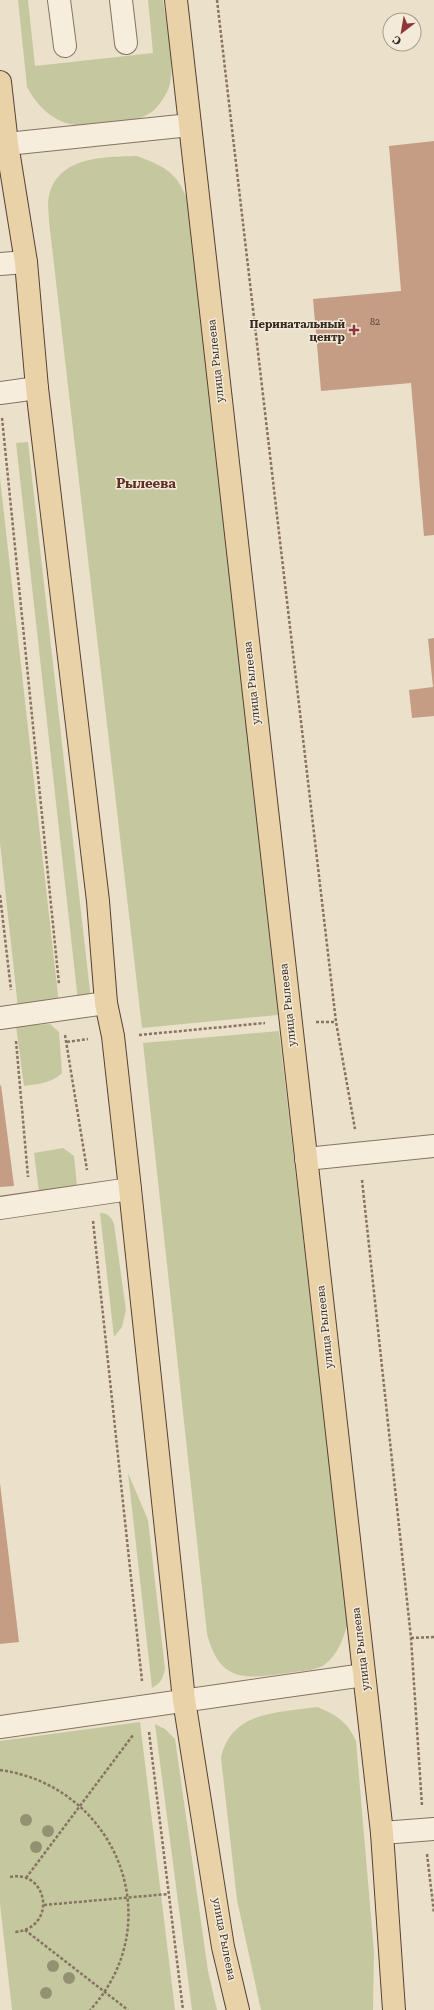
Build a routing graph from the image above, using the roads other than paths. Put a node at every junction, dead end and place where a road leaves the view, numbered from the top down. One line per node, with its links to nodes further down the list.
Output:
1 (59, 0): 5 (street)
2 (121, 0): 4 (street)
3 (176, 0): 7 (main road, улица Рылеева)
4 (126, 43)
5 (65, 46)
6 (0, 82): 8 (main road, улица Рылеева)
7 (190, 125): 8 (street); 16 (main road, улица Рылеева)
8 (7, 144): 9 (main road, улица Рылеева)
9 (26, 262): 10 (street); 11 (main road, улица Рылеева)
10 (0, 264)
11 (37, 388): 12 (street); 13 (main road, улица Рылеева)
12 (0, 393)
13 (106, 1003): 14 (street); 17 (main road, улица Рылеева)
14 (7, 1017)
15 (434, 1146): 16 (street)
16 (306, 1159): 19 (main road, улица Рылеева)
17 (130, 1189): 18 (street); 20 (main road, улица Рылеева)
18 (0, 1208)
19 (364, 1675): 20 (street); 23 (main road, улица Рылеева)
20 (184, 1700): 21 (street); 24 (main road, улица Рылеева)
21 (0, 1727)
22 (429, 1830): 23 (street)
23 (382, 1833): 25 (main road, улица Рылеева)
24 (238, 2010)
25 (394, 2010)

